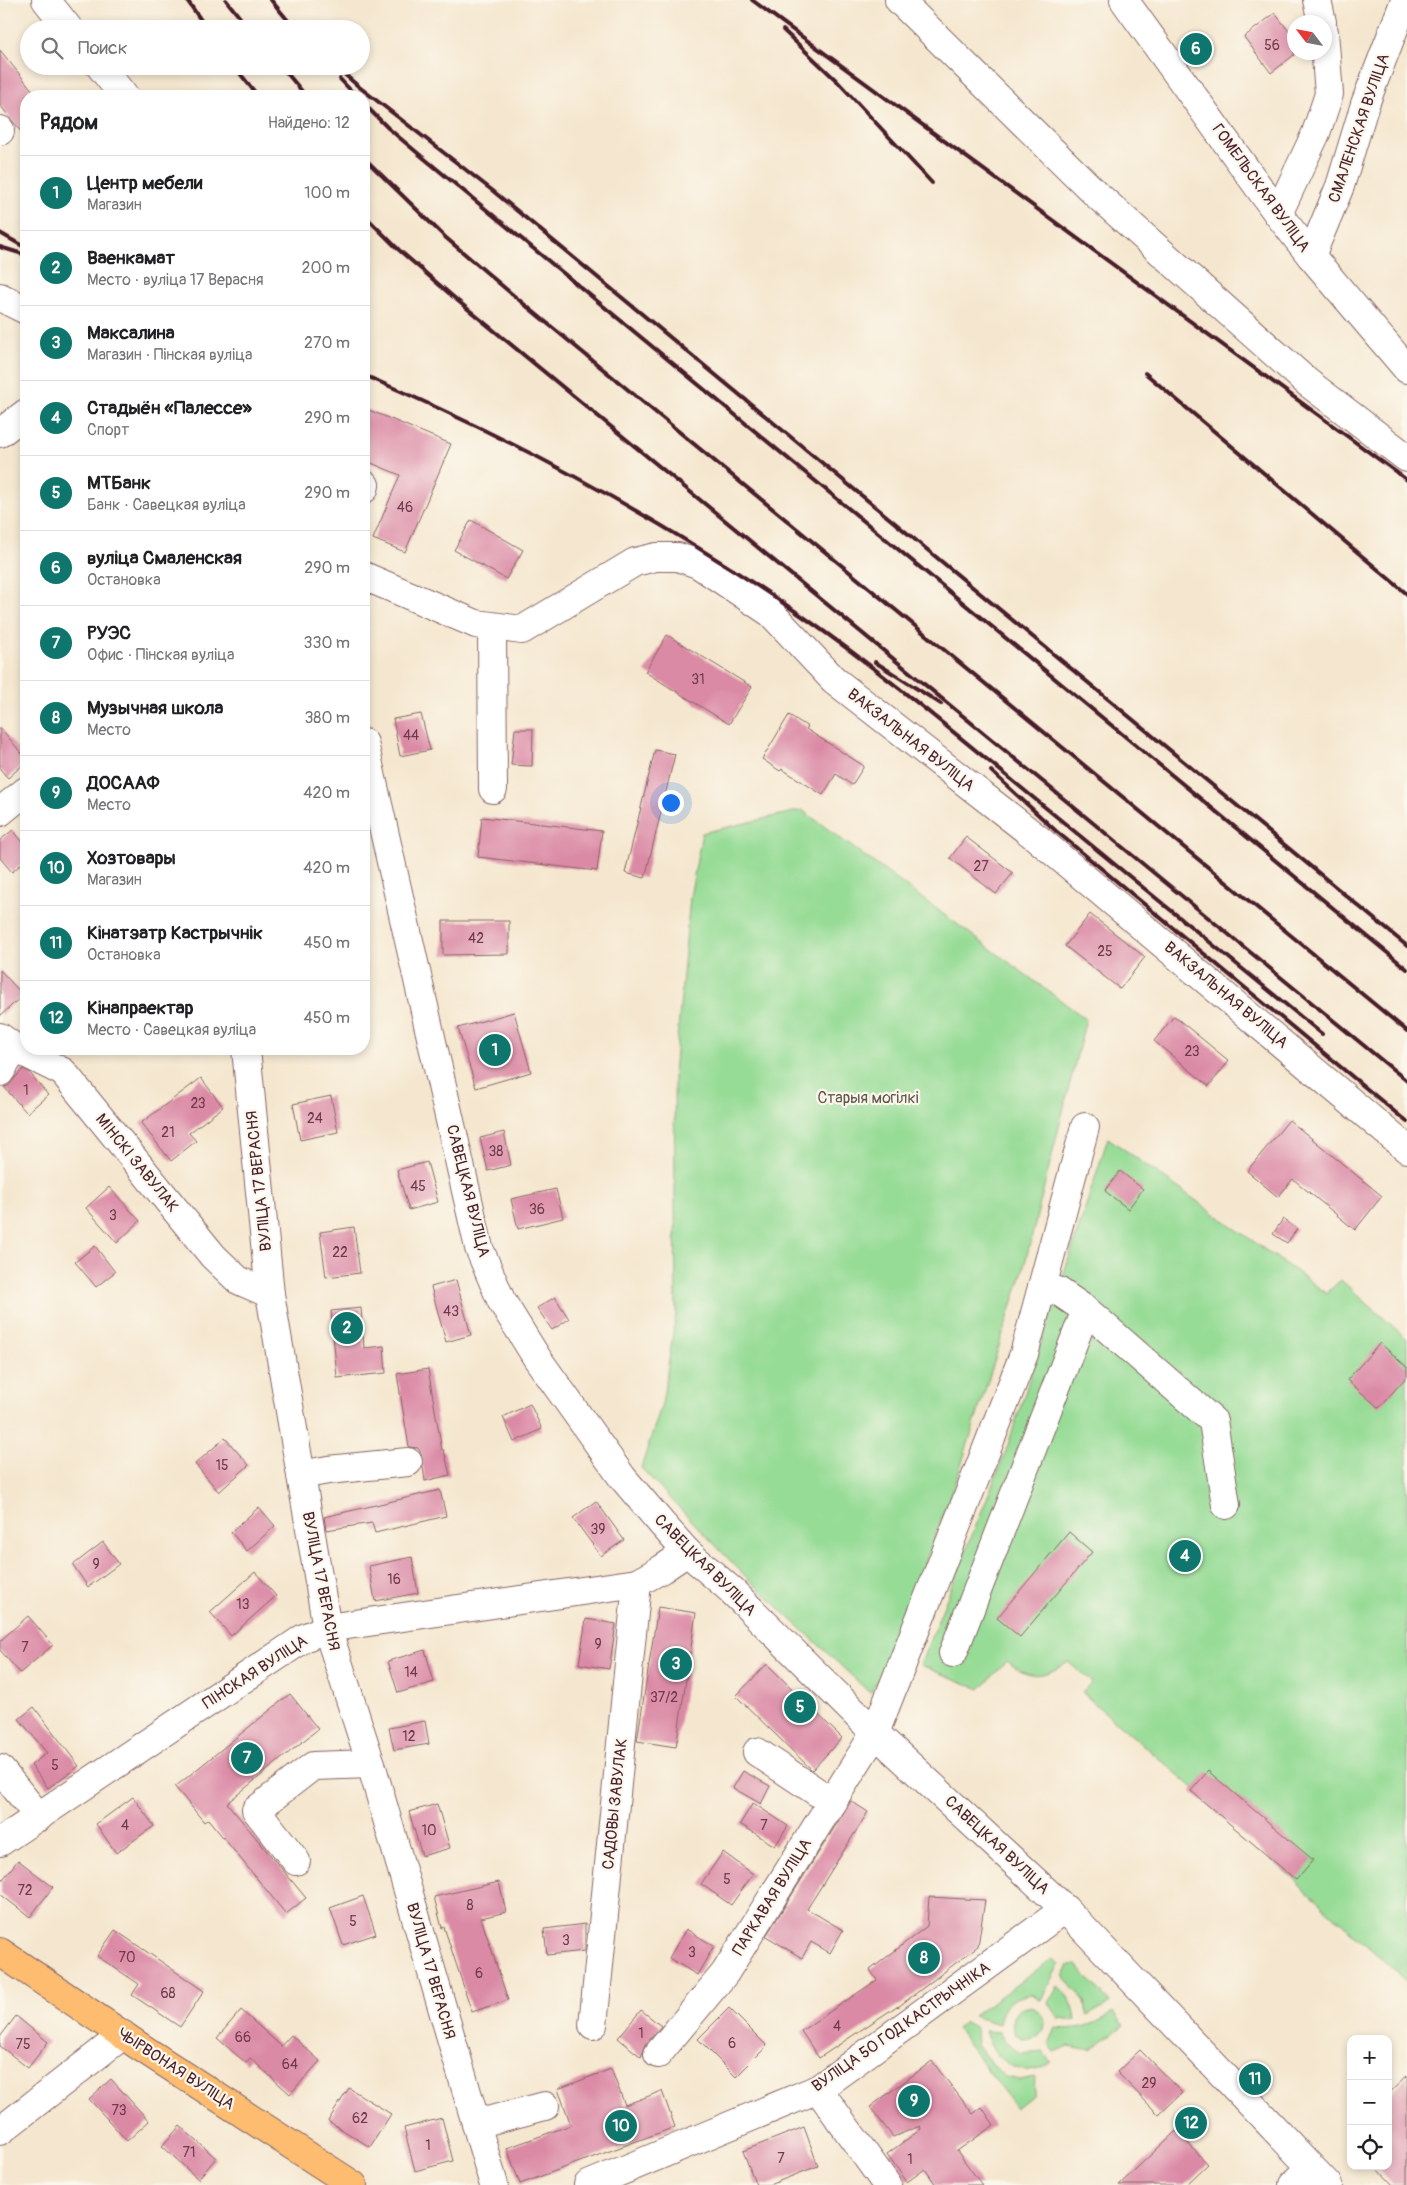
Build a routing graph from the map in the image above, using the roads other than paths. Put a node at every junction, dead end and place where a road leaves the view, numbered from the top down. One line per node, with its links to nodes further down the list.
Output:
1 (46, 0): 7 (street)
2 (899, 0): 18 (street)
3 (1124, 0): 11 (street, ГОМЕЛЬСКАЯ ВУЛІЦА)
4 (1317, 0): 6 (street)
5 (1405, 0): 12 (street, СМАЛЕНСКАЯ ВУЛІЦА)
6 (1320, 15)
7 (62, 20)
8 (1326, 60): 11 (street)
9 (107, 75): 10 (street)
10 (119, 90)
11 (1278, 214): 12 (street, ГОМЕЛЬСКАЯ ВУЛІЦА)
12 (1311, 256): 15 (street, ГОМЕЛЬСКАЯ ВУЛІЦА)
13 (0, 297): 14 (street)
14 (20, 307)
15 (1407, 369)
16 (20, 418): 17 (street)
17 (0, 433)
18 (1407, 458)
19 (370, 579): 20 (street, ВАКЗАЛЬНАЯ ВУЛІЦА)
20 (492, 627): 22 (street); 31 (street, ВАКЗАЛЬНАЯ ВУЛІЦА)
21 (370, 769): 38 (street, САВЕЦКАЯ ВУЛІЦА)
22 (493, 789)
23 (20, 796): 24 (street)
24 (0, 812)
25 (8, 1043): 26 (street, МІНСКІ ЗАВУЛАК); 29 (street)
26 (20, 1049)
27 (31, 1055): 33 (street, МІНСКІ ЗАВУЛАК)
28 (247, 1055): 33 (street, ВУЛІЦА 17 ВЕРАСНЯ)
29 (0, 1072)
30 (1085, 1127): 32 (street, ПАРКАВАЯ ВУЛІЦА)
31 (1407, 1149)
32 (1042, 1287): 34 (street); 42 (street, ПАРКАВАЯ ВУЛІЦА)
33 (270, 1294): 36 (street, ВУЛІЦА 17 ВЕРАСНЯ)
34 (1086, 1310): 37 (street); 41 (street)
35 (408, 1462): 36 (street)
36 (301, 1475): 40 (street, ВУЛІЦА 17 ВЕРАСНЯ)
37 (1226, 1505)
38 (688, 1552): 39 (street, ПІНСКАЯ ВУЛІЦА); 42 (street, САВЕЦКАЯ ВУЛІЦА)
39 (637, 1583): 40 (street, ПІНСКАЯ ВУЛІЦА); 52 (street, САДОВЫ ЗАВУЛАК)
40 (327, 1628): 44 (street, ВУЛІЦА 17 ВЕРАСНЯ); 47 (street, ПІНСКАЯ ВУЛІЦА)
41 (953, 1653)
42 (875, 1733): 46 (street, ПАРКАВАЯ ВУЛІЦА); 50 (street, САВЕЦКАЯ ВУЛІЦА)
43 (757, 1752): 46 (street)
44 (371, 1764): 49 (street); 57 (street, ВУЛІЦА 17 ВЕРАСНЯ)
45 (0, 1769): 47 (street)
46 (832, 1802): 54 (street, ПАРКАВАЯ ВУЛІЦА)
47 (39, 1817): 48 (street, ПІНСКАЯ ВУЛІЦА)
48 (0, 1842)
49 (296, 1862)
50 (1065, 1909): 55 (street, ВУЛІЦА 50 ГОД КАСТРЫЧНІКА); 59 (street, САВЕЦКАЯ ВУЛІЦА)
51 (0, 1952): 53 (main road, ЧЫРВОНАЯ ВУЛІЦА)
52 (592, 2025)
53 (123, 2035): 58 (street); 60 (main road, ЧЫРВОНАЯ ВУЛІЦА)
54 (658, 2054)
55 (818, 2089): 62 (street, ВУЛІЦА 50 ГОД КАСТРЫЧНІКА); 63 (street)
56 (545, 2106): 57 (street)
57 (476, 2124): 61 (street, ВУЛІЦА 17 ВЕРАСНЯ)
58 (0, 2131)
59 (1310, 2179)
60 (353, 2185)
61 (494, 2185)
62 (588, 2185)
63 (887, 2185)

